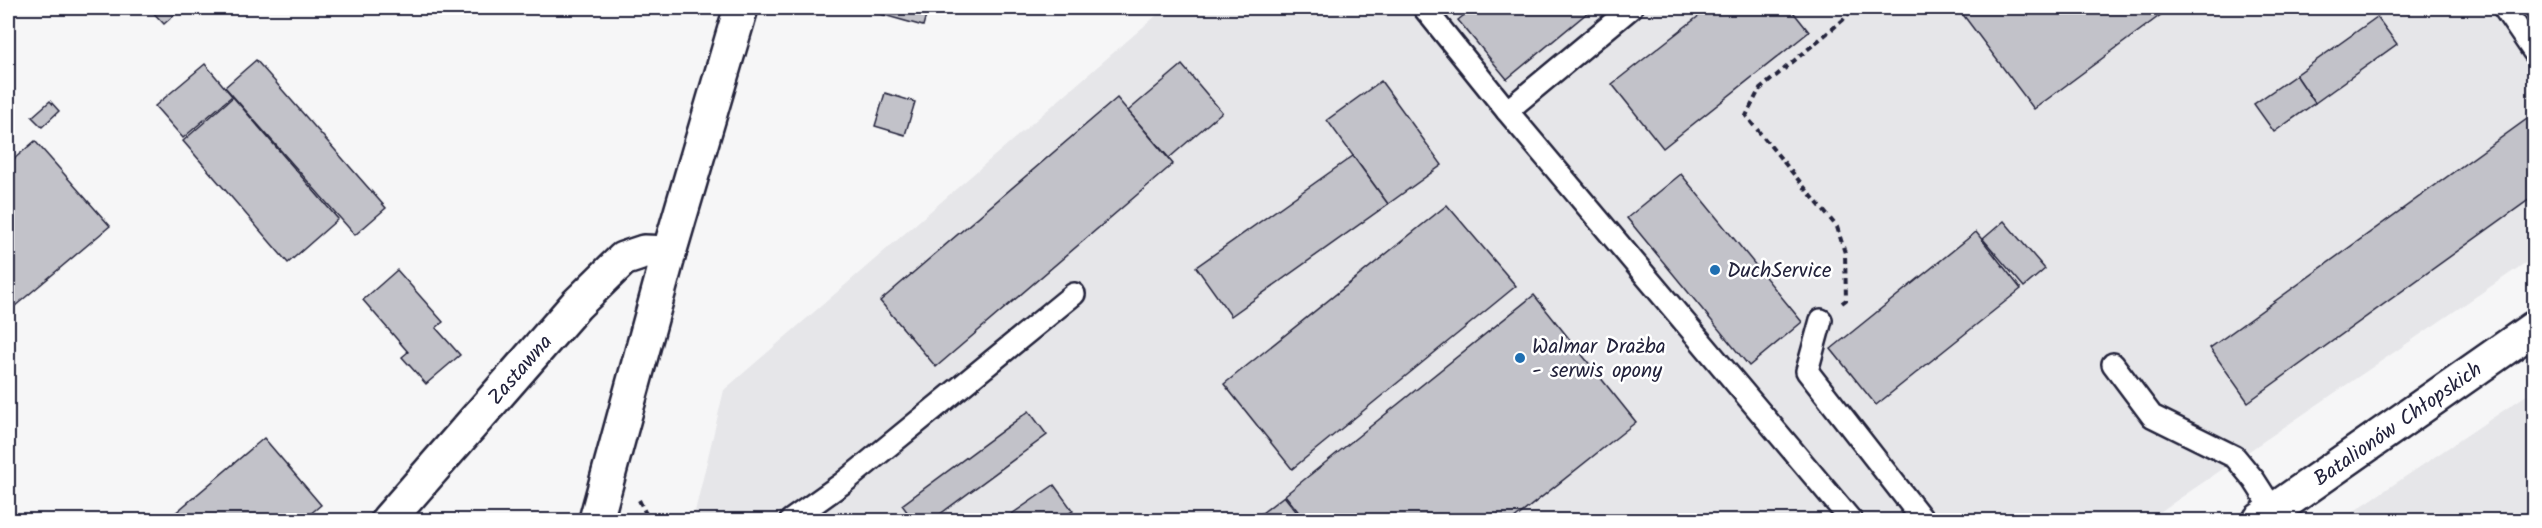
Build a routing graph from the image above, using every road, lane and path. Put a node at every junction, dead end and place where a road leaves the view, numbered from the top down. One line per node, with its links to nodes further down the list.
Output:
1 (741, 8): 8 (street)
2 (1424, 8): 7 (lane)
3 (1631, 8): 7 (lane)
4 (1853, 8): 10 (path)
5 (2504, 8): 6 (lane)
6 (2535, 52)
7 (1507, 111): 17 (lane)
8 (669, 253): 14 (street, Zastawna); 15 (street)
9 (1074, 294): 16 (lane)
10 (1821, 320): 18 (lane)
11 (2535, 328): 13 (street, Batalionów Chłopskich)
12 (2113, 364): 13 (lane)
13 (2271, 518)
14 (388, 520)
15 (596, 520)
16 (791, 520)
17 (1851, 520)
18 (1923, 520)

